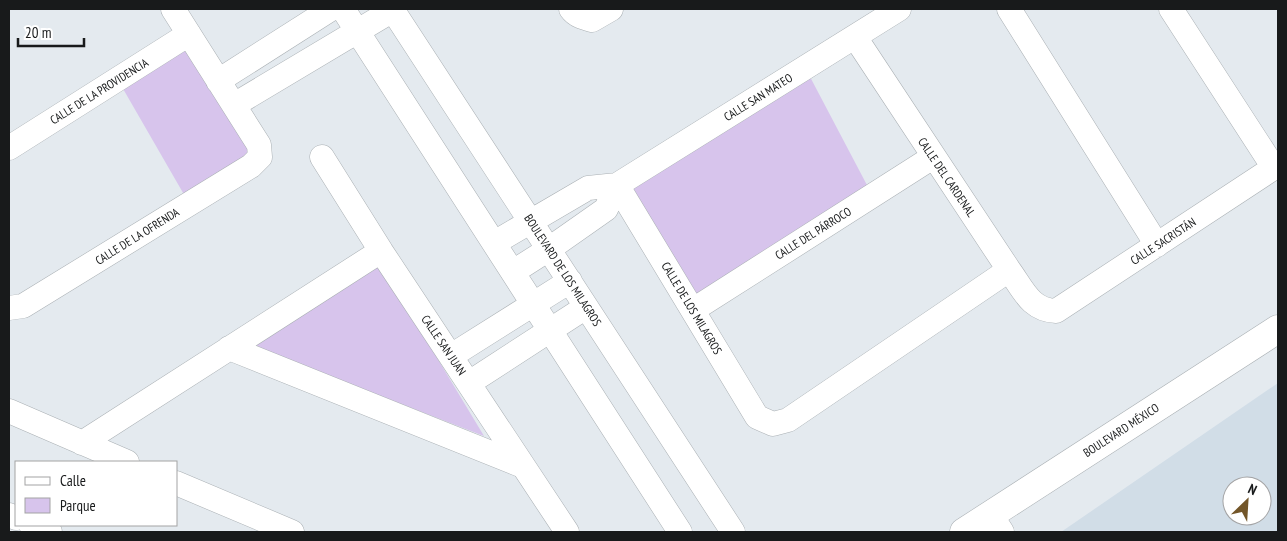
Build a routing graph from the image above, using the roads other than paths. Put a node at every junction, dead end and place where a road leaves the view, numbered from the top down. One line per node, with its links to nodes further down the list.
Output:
1 (173, 9): 11 (street)
2 (331, 9): 13 (street)
3 (343, 9): 10 (street)
4 (393, 9): 10 (street); 20 (street, BOULEVARD DE LOS MILAGROS)
5 (571, 9): 6 (street)
6 (611, 9)
7 (899, 9): 12 (street, CALLE SAN MATEO)
8 (1009, 9): 22 (street)
9 (1171, 9): 18 (street)
10 (358, 31): 14 (street); 21 (street)
11 (189, 34): 13 (street); 15 (street, CALLE DE LA PROVIDENCIA)
12 (855, 37): 17 (street, CALLE DEL CARDENAL); 19 (street, CALLE SAN MATEO)
13 (218, 81): 14 (street)
14 (234, 105): 30 (street, CALLE DE LA OFRENDA)
15 (9, 148)
16 (322, 157): 24 (street, CALLE SAN JUAN)
17 (933, 157): 25 (street, CALLE DEL CARDENAL); 31 (street, CALLE DEL PÁRROCO)
18 (1276, 166): 22 (street, CALLE SACRISTÁN)
19 (617, 184): 20 (street, CALLE SAN MATEO); 23 (street); 31 (street, CALLE DE LOS MILAGROS)
20 (530, 221): 21 (street, CALLE SAN MATEO); 23 (street, BOULEVARD DE LOS MILAGROS)
21 (494, 242): 26 (street)
22 (1157, 245): 32 (street, CALLE SACRISTÁN)
23 (549, 250): 26 (street); 27 (street, BOULEVARD DE LOS MILAGROS)
24 (381, 251): 35 (street); 36 (street, CALLE SAN JUAN)
25 (1009, 270): 31 (street, CALLE DE LOS MILAGROS); 32 (street, CALLE DEL CARDENAL)
26 (513, 272): 28 (street)
27 (570, 281): 28 (street); 29 (street, BOULEVARD DE LOS MILAGROS)
28 (534, 304): 34 (street); 36 (street)
29 (586, 307): 34 (street); 49 (street, BOULEVARD DE LOS MILAGROS)
30 (10, 308)
31 (692, 310)
32 (1046, 310)
33 (1278, 329): 43 (main road, BOULEVARD MÉXICO)
34 (550, 330): 37 (street); 48 (street)
35 (229, 348): 39 (street); 41 (street)
36 (452, 356): 37 (street, CALLE SAN JUAN)
37 (469, 383): 41 (street, CALLE SAN JUAN)
38 (9, 411): 39 (street)
39 (82, 443): 40 (street)
40 (125, 461)
41 (524, 466): 47 (street, CALLE SAN JUAN)
42 (178, 484): 46 (street)
43 (996, 523): 50 (main road, BOULEVARD MÉXICO)
44 (35, 526): 45 (street)
45 (50, 532)
46 (292, 532)
47 (568, 532)
48 (680, 532)
49 (733, 532)
50 (964, 532)

